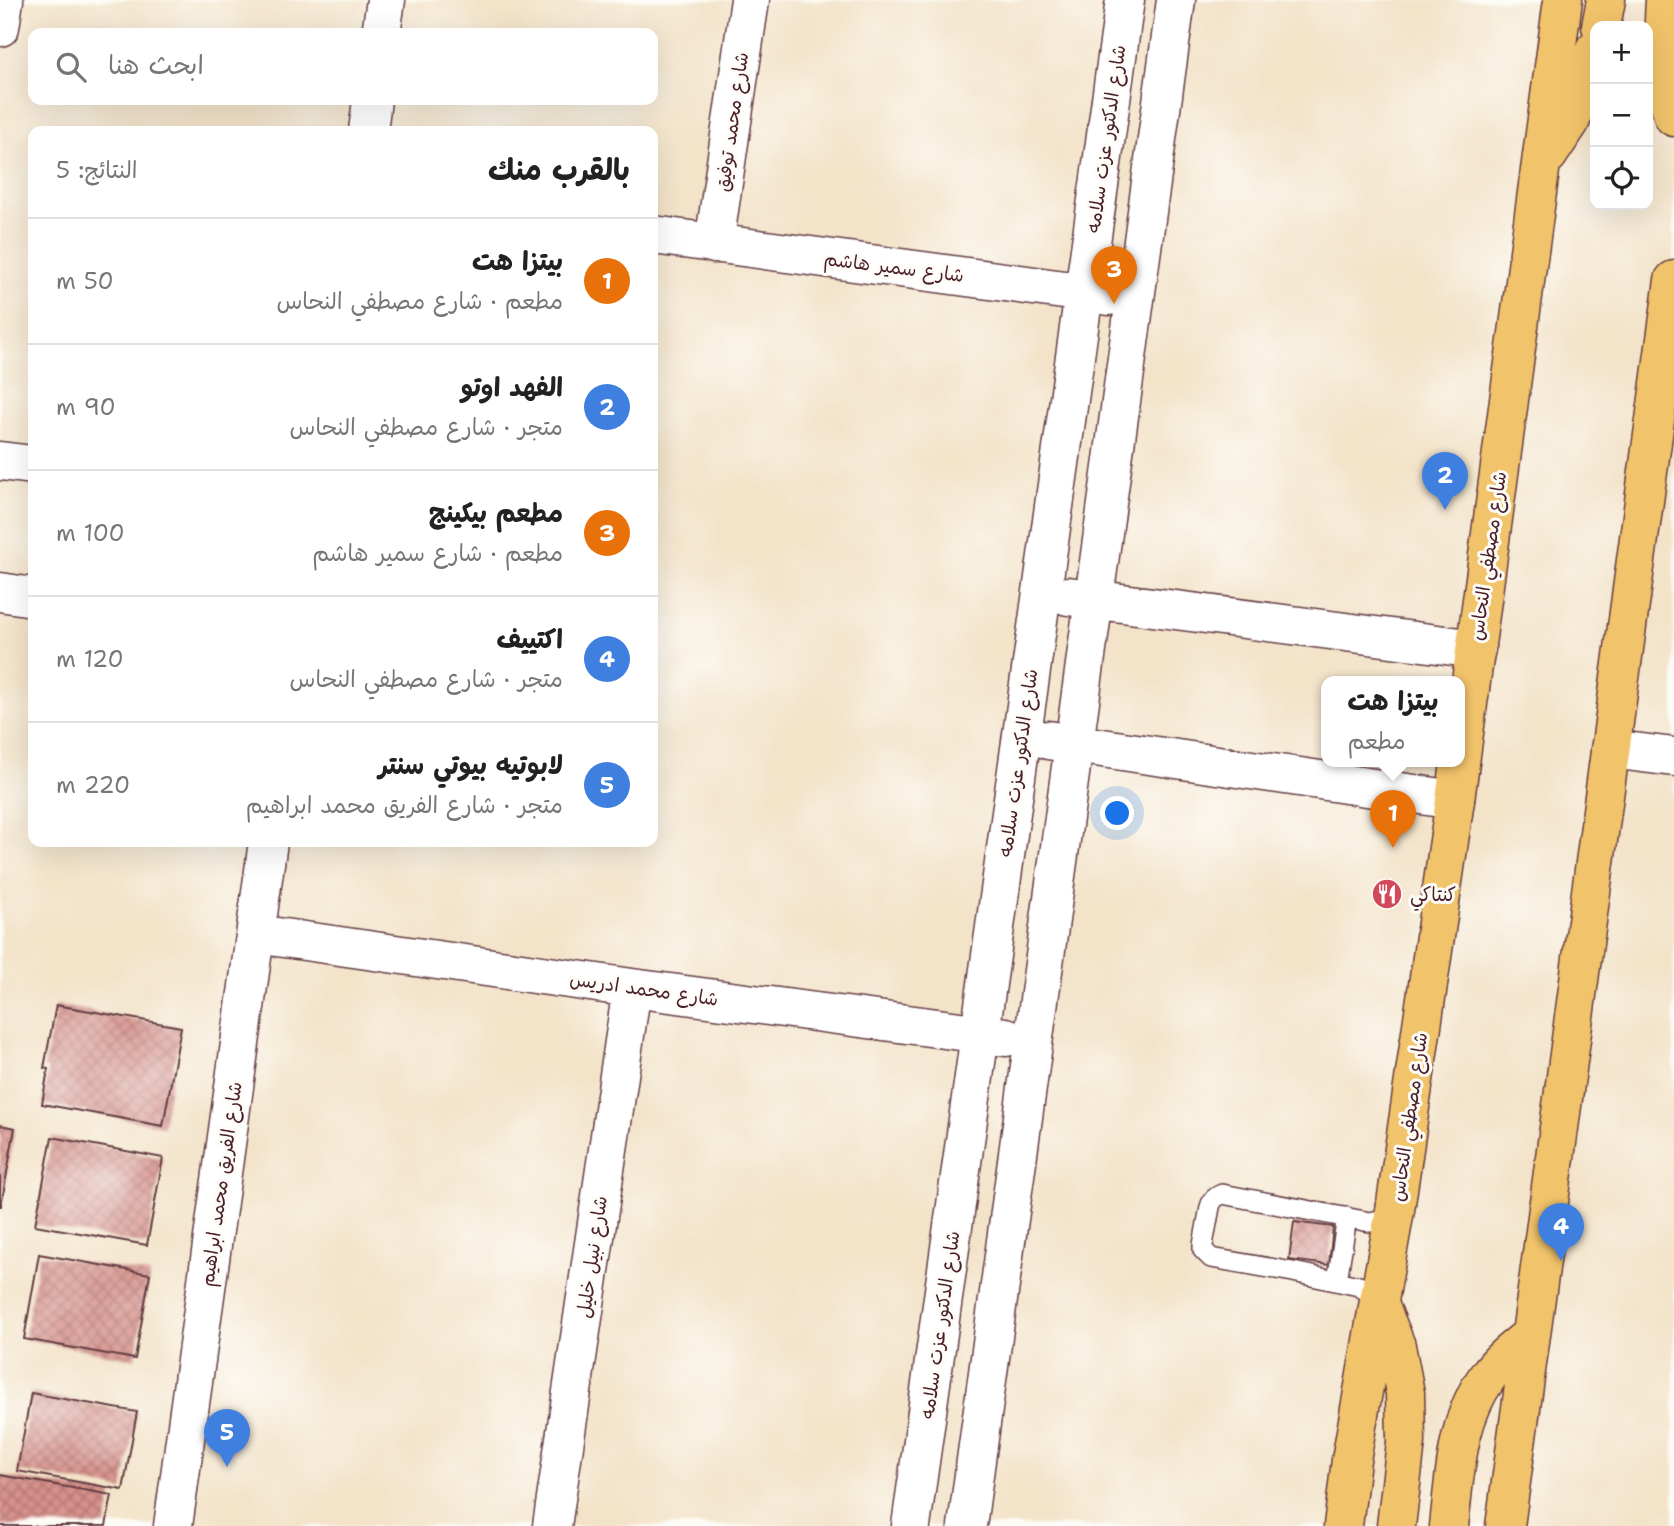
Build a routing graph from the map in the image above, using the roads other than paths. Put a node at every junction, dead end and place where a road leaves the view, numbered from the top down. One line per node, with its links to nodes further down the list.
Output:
1 (4, 0): 10 (street)
2 (386, 0): 11 (street)
3 (750, 0): 18 (street, شارع محمد توفيق)
4 (1125, 0): 20 (street, شارع الدكتور عزت سلامه)
5 (1177, 0): 21 (street)
6 (1563, 0): 16 (main road, شارع مصطفي النحاس)
7 (1606, 0): 9 (main road)
8 (1665, 0): 14 (main road)
9 (1602, 21)
10 (0, 27)
11 (382, 28)
12 (1590, 65): 16 (main road)
13 (371, 105): 15 (street)
14 (1674, 117)
15 (369, 126)
16 (1540, 166): 28 (main road, شارع مصطفي النحاس)
17 (658, 236): 18 (street, شارع سمير هاشم)
18 (714, 244): 20 (street, شارع سمير هاشم)
19 (1674, 280): 32 (main road)
20 (1084, 292): 21 (street, شارع سمير هاشم); 25 (street, شارع الدكتور عزت سلامه)
21 (1136, 299): 27 (street)
22 (0, 461): 23 (street)
23 (28, 464)
24 (0, 592): 26 (street)
25 (1042, 593): 27 (street); 30 (street, شارع الدكتور عزت سلامه)
26 (28, 596)
27 (1094, 600): 28 (street); 31 (street)
28 (1476, 649): 29 (main road, شارع مصطفي النحاس)
29 (1465, 728)
30 (1022, 736): 31 (street); 39 (street, شارع الدكتور عزت سلامه)
31 (1074, 744): 35 (street); 40 (street)
32 (1610, 749): 33 (street); 45 (main road)
33 (1674, 757)
34 (1460, 767): 35 (main road, شارع مصطفي النحاس)
35 (1455, 800): 41 (main road, شارع مصطفي النحاس)
36 (267, 847): 37 (street, شارع الفريق محمد ابراهيم)
37 (256, 934): 38 (street, شارع محمد ادريس); 46 (street, شارع الفريق محمد ابراهيم)
38 (632, 988): 39 (street, شارع محمد ادريس); 47 (street, شارع نبيل خليل)
39 (981, 1033): 40 (street, شارع محمد ادريس); 48 (street, شارع الدكتور عزت سلامه)
40 (1034, 1040): 49 (street)
41 (1395, 1210): 42 (lane); 44 (main road, شارع مصطفي النحاس)
42 (1347, 1217): 43 (lane); 43 (lane)
43 (1337, 1281): 44 (lane)
44 (1378, 1302): 50 (main road, شارع مصطفي النحاس); 51 (main road)
45 (1531, 1335): 52 (main road); 53 (main road)
46 (173, 1526)
47 (552, 1526)
48 (911, 1526)
49 (967, 1526)
50 (1343, 1526)
51 (1396, 1526)
52 (1449, 1526)
53 (1505, 1526)

